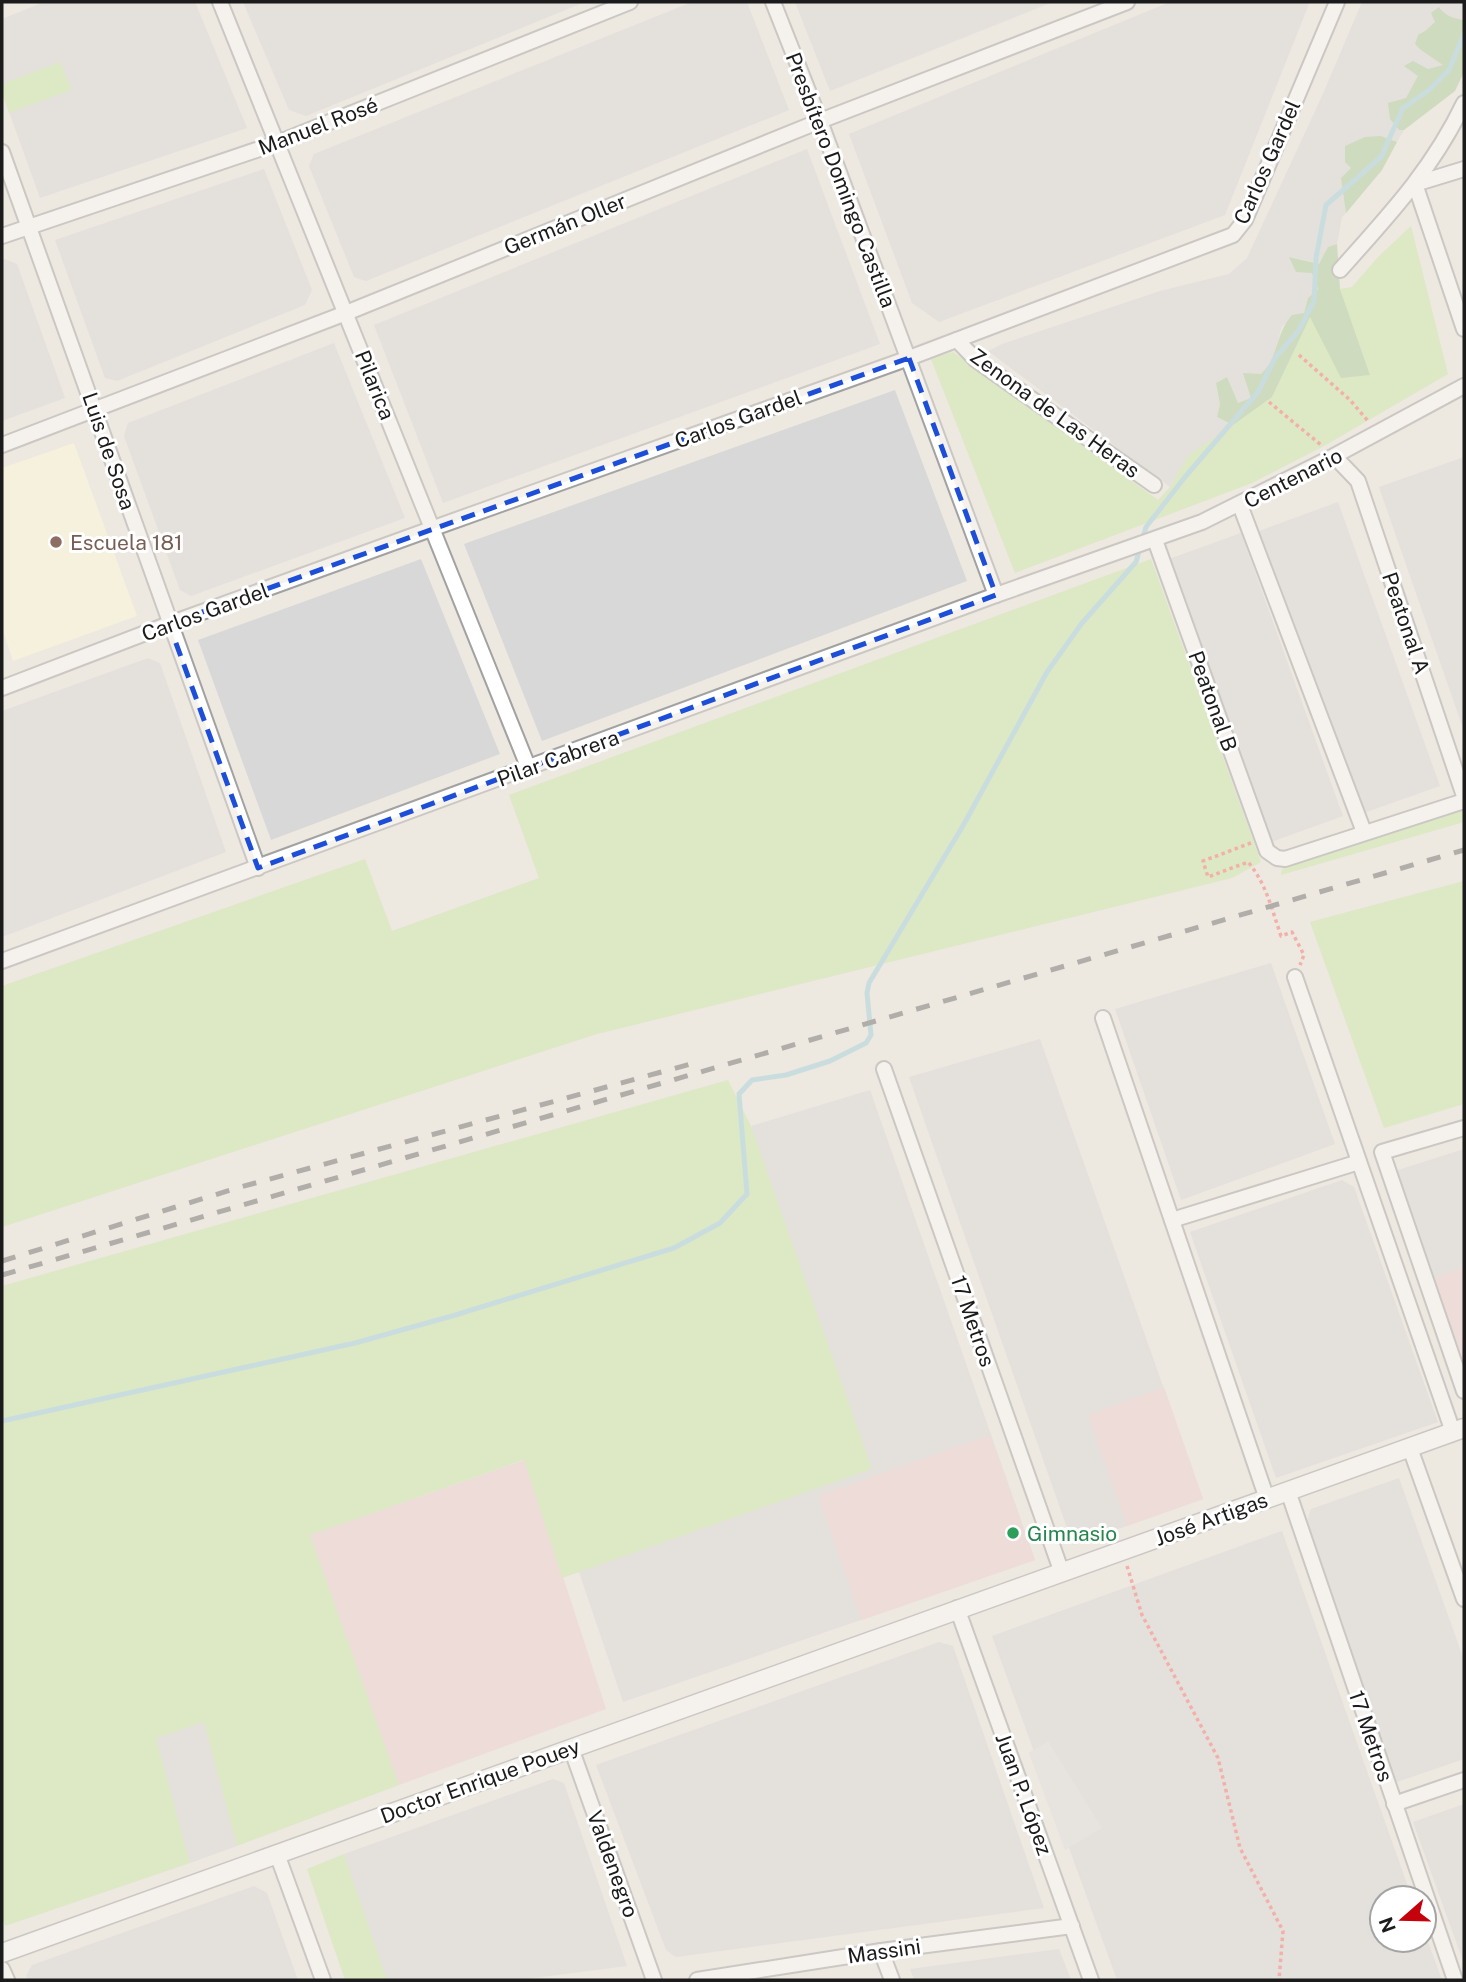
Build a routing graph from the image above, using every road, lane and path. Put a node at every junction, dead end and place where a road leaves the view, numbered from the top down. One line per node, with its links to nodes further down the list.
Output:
1 (220, 2): 8 (street, Pilarica)
2 (630, 2): 8 (street, Manuel Rosé)
3 (773, 2): 7 (street, Presbítero Domingo Castilla)
4 (1127, 2): 7 (street, Germán Oller)
5 (1337, 2): 17 (street, Carlos Gardel)
6 (1464, 103): 11 (street)
7 (820, 121): 15 (street, Germán Oller); 19 (street, Presbítero Domingo Castilla)
8 (277, 143): 12 (street, Manuel Rosé); 15 (street, Pilarica)
9 (2, 152): 12 (street, Luis de Sosa)
10 (1464, 169): 11 (street)
11 (1415, 184): 14 (street); 16 (street)
12 (28, 227): 13 (street, Manuel Rosé); 22 (street, Luis de Sosa)
13 (2, 236)
14 (1340, 270)
15 (346, 313): 22 (street, Germán Oller); 28 (street, Pilarica)
16 (1464, 329)
17 (957, 340): 19 (street, Carlos Gardel); 26 (street, Zenona de Las Heras)
18 (1299, 355): 23 (path)
19 (909, 358): 28 (street, Carlos Gardel); 31 (street, Presbítero Domingo Castilla)
20 (1464, 386): 23 (street, Centenario)
21 (1269, 402): 25 (path)
22 (95, 411): 24 (street, Germán Oller); 32 (street, Luis de Sosa)
23 (1378, 434): 25 (street, Centenario)
24 (2, 445)
25 (1334, 457): 27 (street, Centenario); 35 (street, Peatonal A)
26 (1154, 485)
27 (1240, 505): 29 (street, Centenario); 36 (street)
28 (431, 529): 32 (street, Carlos Gardel); 34 (street, Pilarica)
29 (1153, 540): 30 (street, Centenario); 37 (street, Peatonal B)
30 (1114, 554): 31 (street, Pilar Cabrera)
31 (996, 595): 34 (street, Pilar Cabrera)
32 (169, 624): 33 (street, Carlos Gardel); 38 (street, Luis de Sosa)
33 (2, 688)
34 (529, 769): 38 (street, Pilar Cabrera)
35 (1464, 799): 36 (street)
36 (1364, 832): 37 (street, Peatonal B)
37 (1263, 839): 40 (path)
38 (258, 869): 39 (street, Pilar Cabrera)
39 (2, 961)
40 (1295, 976): 44 (street)
41 (1103, 1018): 45 (street)
42 (884, 1069): 52 (street, 17 Metros)
43 (1464, 1128): 46 (street)
44 (1359, 1162): 45 (street); 47 (street)
45 (1172, 1220): 50 (street)
46 (1464, 1391)
47 (1459, 1430): 48 (street, José Artigas)
48 (1410, 1448): 49 (street, José Artigas); 53 (street)
49 (1288, 1491): 50 (street, José Artigas); 57 (street, 17 Metros)
50 (1267, 1499): 51 (street, José Artigas)
51 (1122, 1551): 52 (street, José Artigas); 69 (path)
52 (1062, 1573): 54 (street, José Artigas)
53 (1464, 1600)
54 (957, 1608): 55 (street, Doctor Enrique Pouey); 59 (street, Juan P. López)
55 (571, 1748): 58 (street, Doctor Enrique Pouey); 65 (street, Valdenegro)
56 (1464, 1780): 57 (street)
57 (1394, 1804): 70 (street, 17 Metros)
58 (277, 1854): 61 (street, Doctor Enrique Pouey); 64 (street)
59 (1072, 1926): 60 (street, Massini); 68 (street, Juan P. López)
60 (881, 1951): 66 (street, Massini); 67 (street)
61 (2, 1952)
62 (2, 1969): 63 (street)
63 (7, 1980)
64 (323, 1980)
65 (654, 1980)
66 (697, 1980)
67 (892, 1980)
68 (1091, 1980)
69 (1279, 1980)
70 (1455, 1980)

